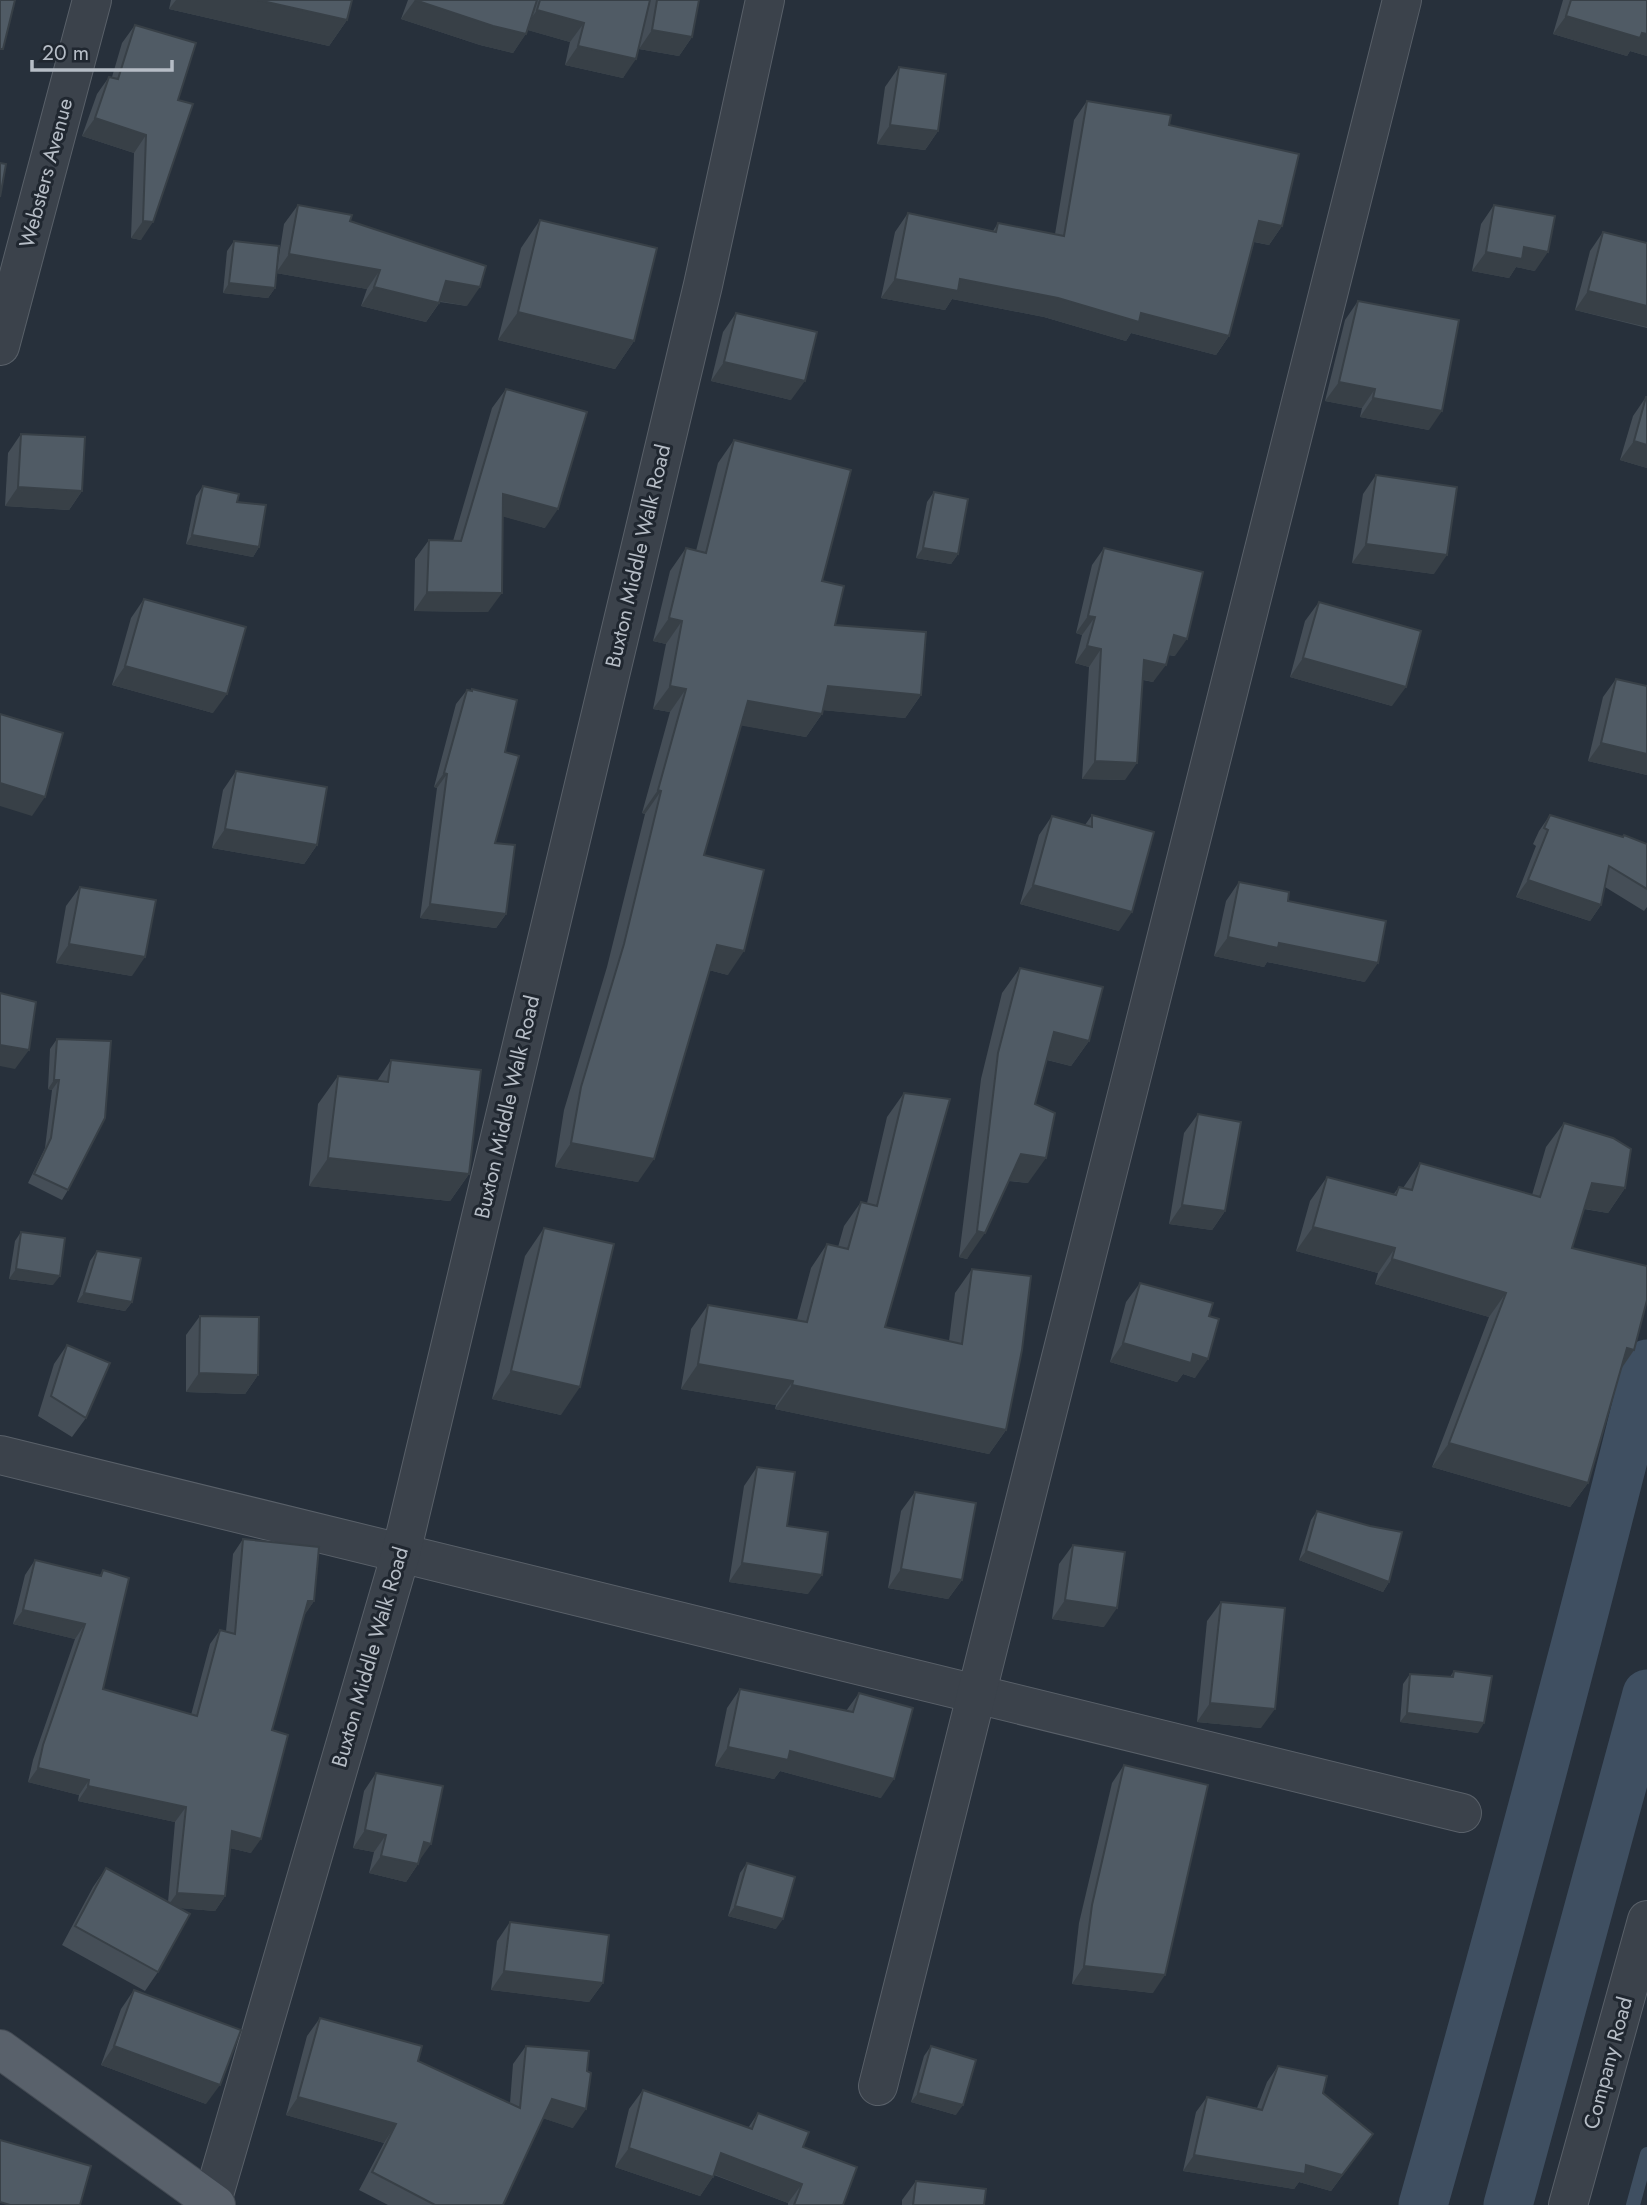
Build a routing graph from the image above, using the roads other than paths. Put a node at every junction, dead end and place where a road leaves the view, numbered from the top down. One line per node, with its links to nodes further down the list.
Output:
1 (92, 0): 4 (street, Websters Avenue)
2 (765, 0): 6 (street, Buxton Middle Walk Road)
3 (1402, 0): 7 (street)
4 (0, 346)
5 (0, 1455): 6 (street)
6 (401, 1553): 7 (street); 12 (street, Buxton Middle Walk Road)
7 (975, 1693): 8 (street); 11 (street)
8 (1462, 1813)
9 (1647, 1920): 13 (street, Company Road)
10 (0, 2049): 12 (main road)
11 (878, 2086)
12 (213, 2204)
13 (1568, 2205)

